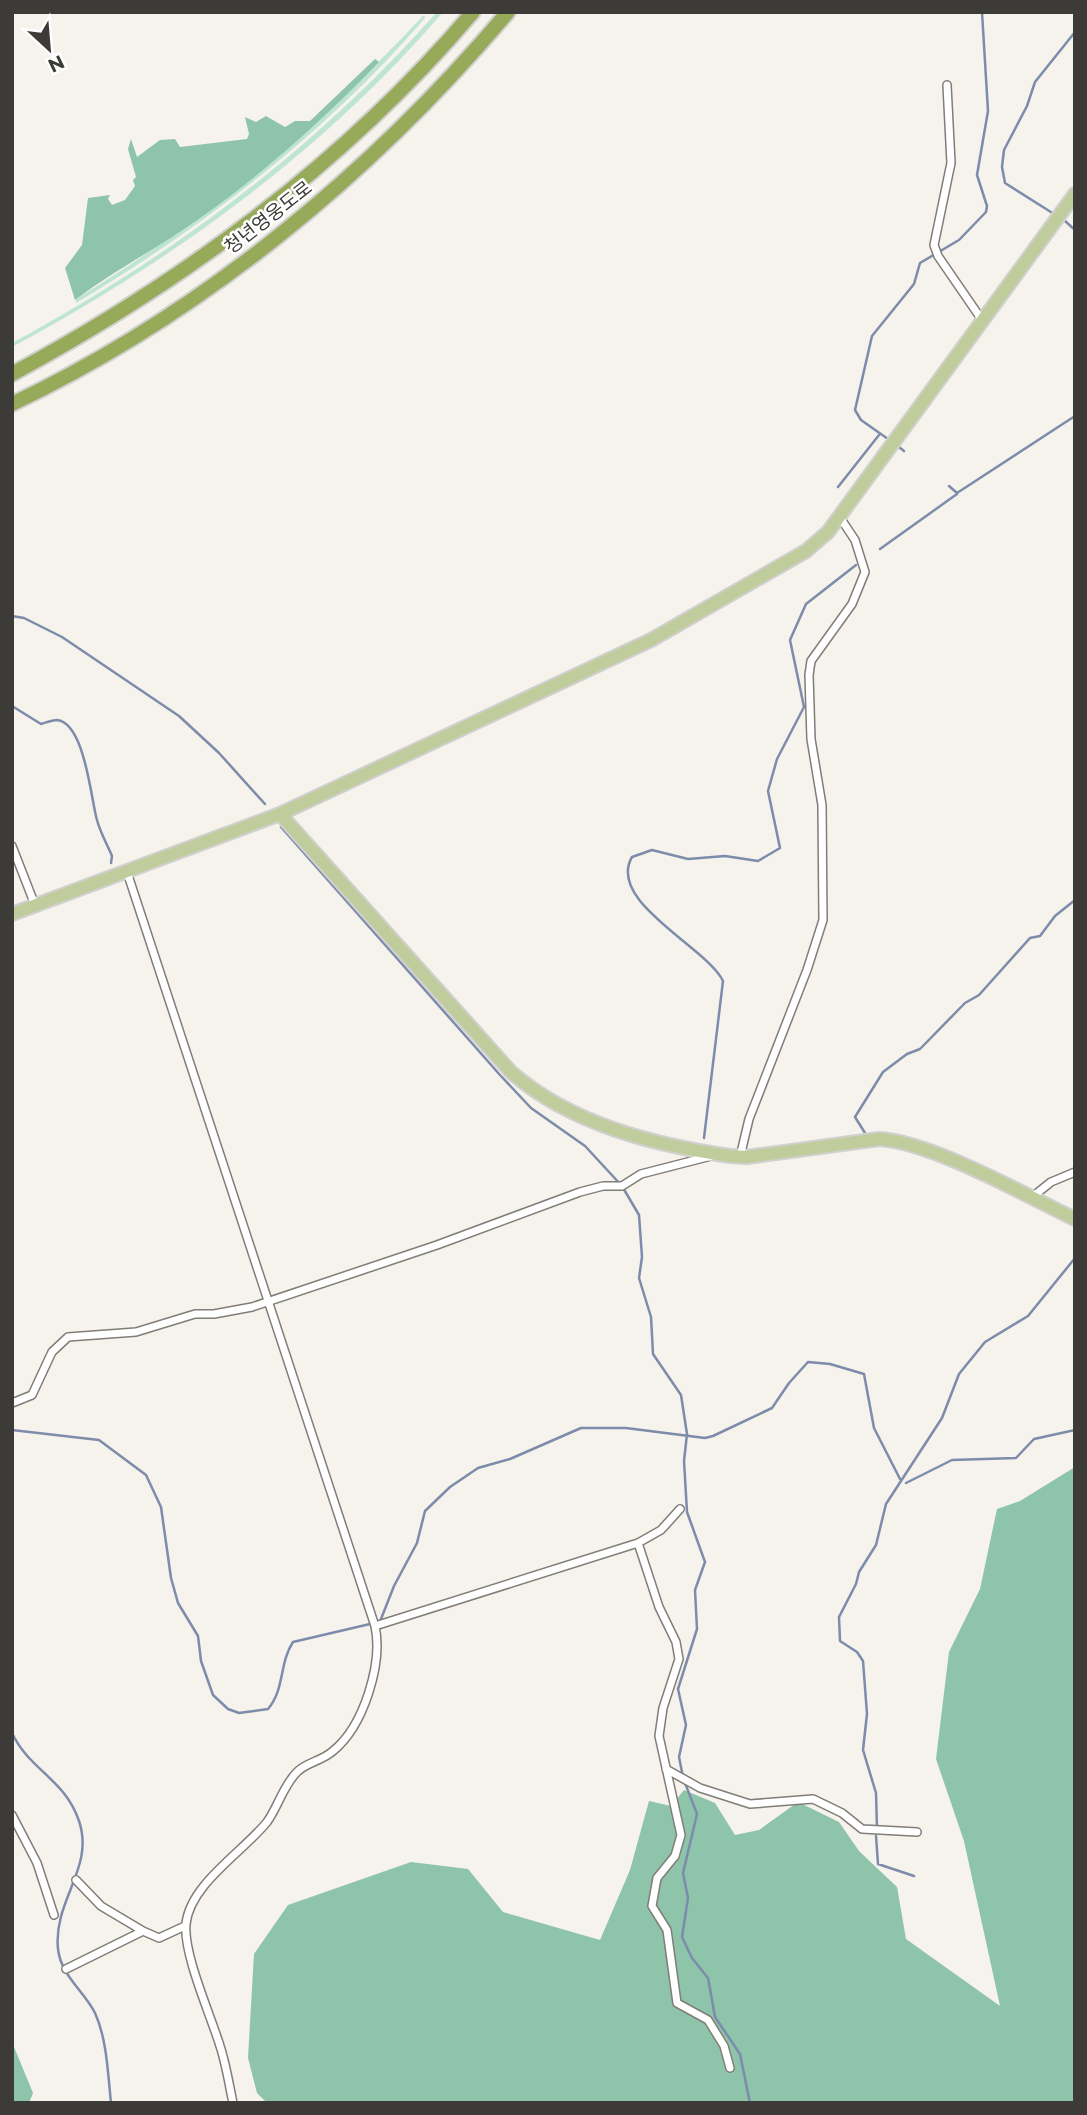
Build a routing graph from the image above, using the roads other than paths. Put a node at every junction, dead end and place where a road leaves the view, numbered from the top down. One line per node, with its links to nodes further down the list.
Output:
1 (473, 12): 6 (highway, 청년영웅도로)
2 (508, 12): 7 (highway, 청년영웅도로)
3 (947, 85): 5 (street)
4 (1075, 194): 5 (main road)
5 (982, 320): 8 (main road)
6 (12, 374)
7 (12, 404)
8 (839, 516): 9 (main road); 15 (street)
9 (280, 814): 11 (main road); 14 (main road)
10 (12, 846): 12 (street)
11 (127, 872): 12 (main road); 19 (street)
12 (35, 905): 13 (main road)
13 (12, 914)
14 (718, 1154): 15 (main road); 19 (street)
15 (740, 1157): 17 (main road)
16 (1075, 1172): 17 (street)
17 (1031, 1198): 18 (main road)
18 (1075, 1219)
19 (268, 1299): 20 (street); 23 (street)
20 (12, 1403)
21 (680, 1509): 22 (street)
22 (638, 1543): 23 (street); 24 (street)
23 (375, 1626): 29 (street)
24 (665, 1769): 26 (street); 32 (street)
25 (12, 1815): 28 (street)
26 (917, 1832)
27 (76, 1880): 30 (street)
28 (54, 1914)
29 (185, 1926): 30 (street); 33 (street)
30 (143, 1931): 31 (street)
31 (66, 1969)
32 (730, 2067)
33 (233, 2103)

